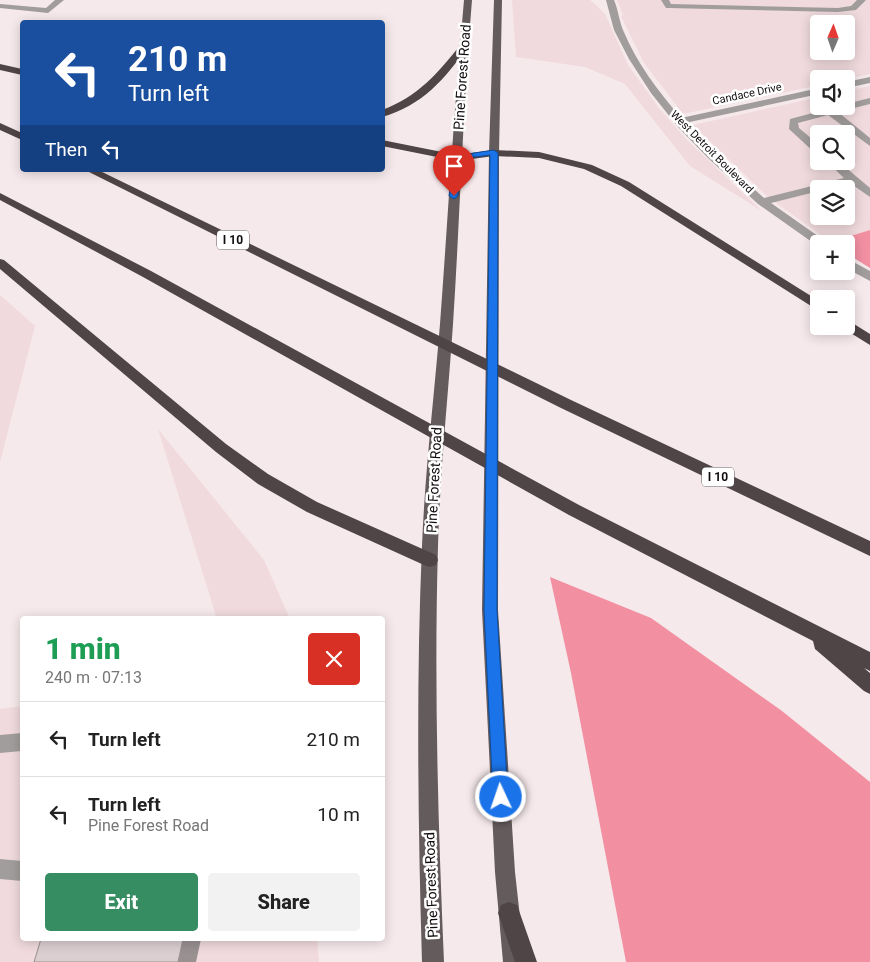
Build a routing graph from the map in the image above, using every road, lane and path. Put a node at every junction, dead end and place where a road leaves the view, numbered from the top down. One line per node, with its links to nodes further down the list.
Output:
1 (60, 0): 7 (street)
2 (468, 0): 8 (main road, Pine Forest Road)
3 (498, 0): 28 (main road)
4 (665, 0): 5 (street)
5 (862, 0)
6 (606, 1): 21 (street, West Detroit Boulevard)
7 (6, 4)
8 (464, 46): 18 (highway); 29 (main road, Pine Forest Road)
9 (0, 67): 10 (highway)
10 (20, 72)
11 (870, 80): 12 (street)
12 (858, 82): 13 (street); 14 (street)
13 (855, 83)
14 (870, 91)
15 (810, 93): 21 (street, Candace Drive)
16 (870, 101): 17 (street)
17 (855, 105)
18 (385, 113)
19 (818, 115): 25 (street)
20 (835, 115): 23 (street)
21 (680, 121): 35 (street, West Detroit Boulevard)
22 (0, 126): 24 (highway)
23 (865, 135): 26 (street)
24 (20, 136)
25 (810, 143)
26 (870, 143)
27 (385, 144): 29 (highway)
28 (494, 153): 29 (highway); 40 (highway); 52 (main road)
29 (457, 158): 44 (main road, Pine Forest Road)
30 (841, 170): 32 (street)
31 (94, 172): 43 (highway, I 10)
32 (851, 179): 33 (street); 35 (street)
33 (870, 194)
34 (0, 196): 45 (highway)
35 (762, 202): 36 (street, West Detroit Boulevard)
36 (810, 236)
37 (0, 263): 44 (highway)
38 (855, 268): 39 (street)
39 (870, 277)
40 (810, 301)
41 (855, 330): 42 (highway)
42 (870, 340)
43 (870, 549)
44 (430, 560): 53 (main road, Pine Forest Road)
45 (799, 624): 46 (highway); 47 (highway)
46 (870, 662)
47 (870, 685)
48 (20, 742): 49 (street)
49 (0, 744)
50 (0, 869): 51 (street)
51 (20, 871)
52 (509, 913): 54 (main road); 55 (highway)
53 (433, 962)
54 (514, 962)
55 (526, 962)

